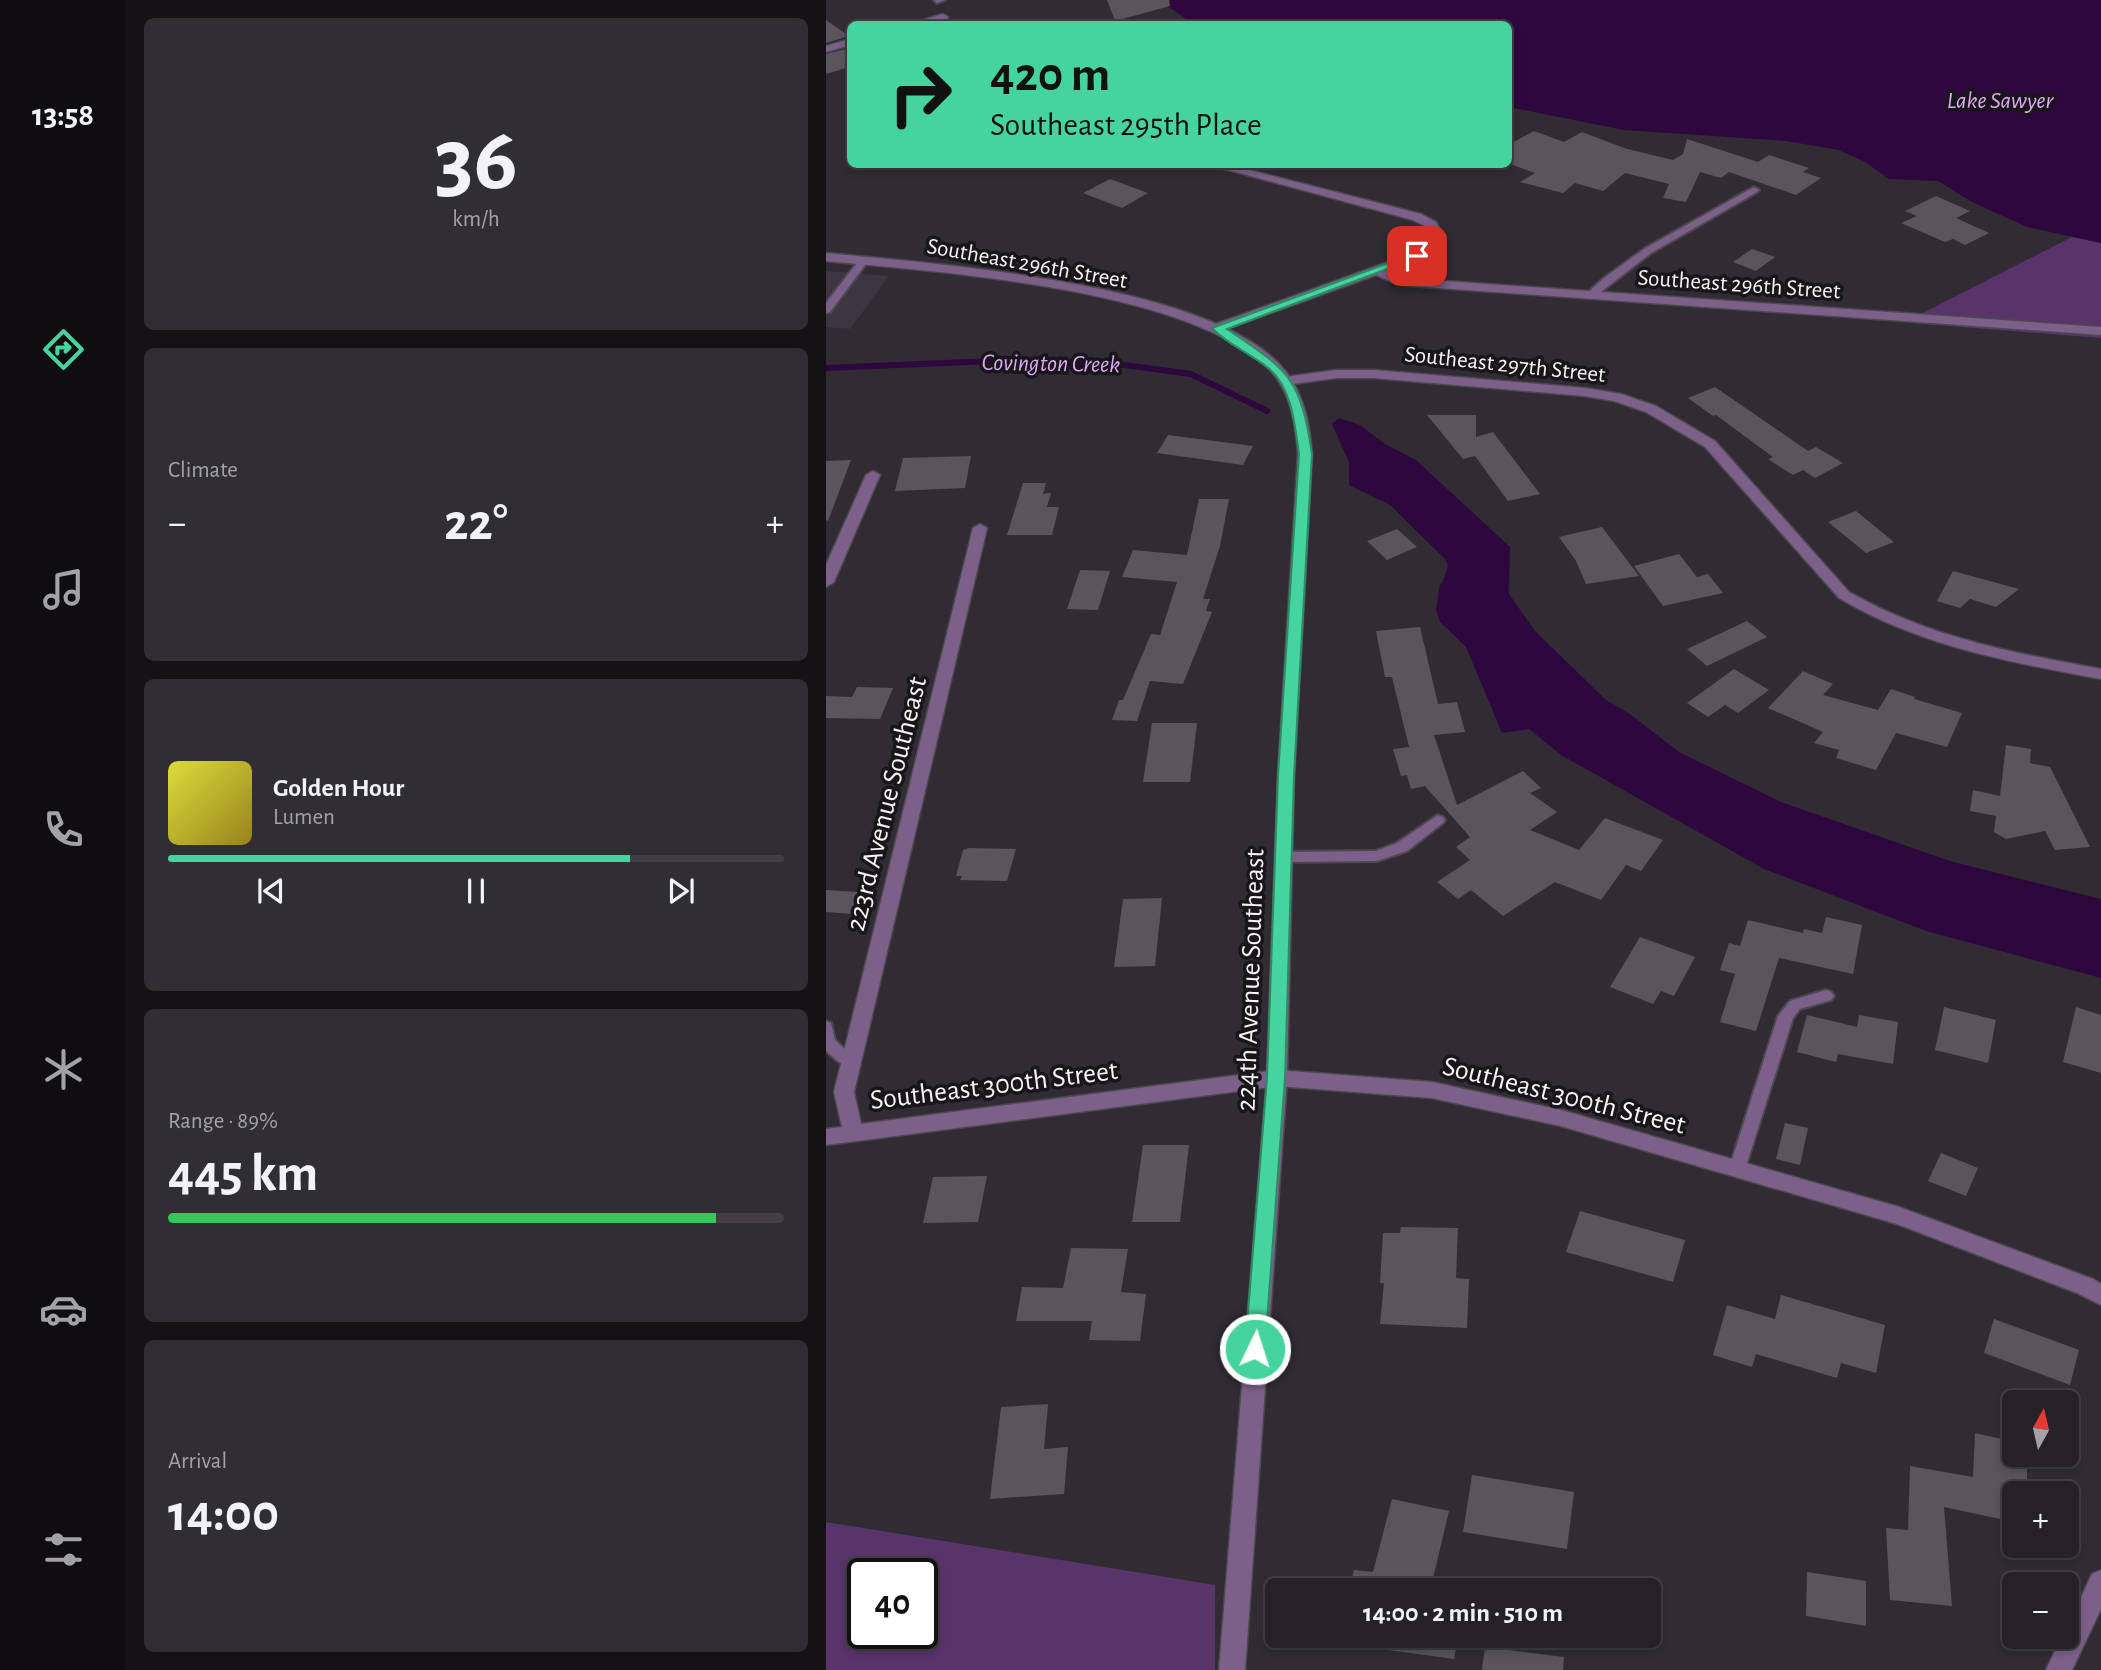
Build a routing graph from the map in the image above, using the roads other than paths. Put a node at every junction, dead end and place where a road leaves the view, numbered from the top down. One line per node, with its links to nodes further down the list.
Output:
1 (938, 0): 2 (street)
2 (944, 21)
3 (847, 43): 4 (street)
4 (826, 49)
5 (1227, 168): 9 (street)
6 (1754, 190): 10 (lane)
7 (826, 257): 8 (street, Southeast 296th Street)
8 (863, 261): 11 (lane); 12 (street, Southeast 296th Street)
9 (1377, 271): 10 (street, Southeast 296th Street); 12 (street)
10 (1589, 296): 13 (street, Southeast 296th Street)
11 (826, 310)
12 (1218, 328): 14 (street, 224th Avenue Southeast)
13 (2101, 331)
14 (1285, 381): 18 (street, Southeast 297th Street); 20 (street, 224th Avenue Southeast)
15 (873, 475): 17 (street)
16 (981, 528): 23 (street, 223rd Avenue Southeast)
17 (826, 582)
18 (2101, 674)
19 (1438, 820): 20 (lane)
20 (1284, 857): 24 (street, 224th Avenue Southeast)
21 (1826, 996): 27 (lane)
22 (826, 1027): 23 (lane)
23 (851, 1062): 25 (street, 223rd Avenue Southeast)
24 (1276, 1078): 25 (street, Southeast 300th Street); 27 (street, Southeast 300th Street); 30 (street, 224th Avenue Southeast)
25 (853, 1133): 26 (street, Southeast 300th Street)
26 (826, 1137)
27 (1737, 1169): 28 (street, Southeast 300th Street)
28 (2101, 1295)
29 (2101, 1581): 31 (street)
30 (1232, 1670)
31 (2059, 1670)

